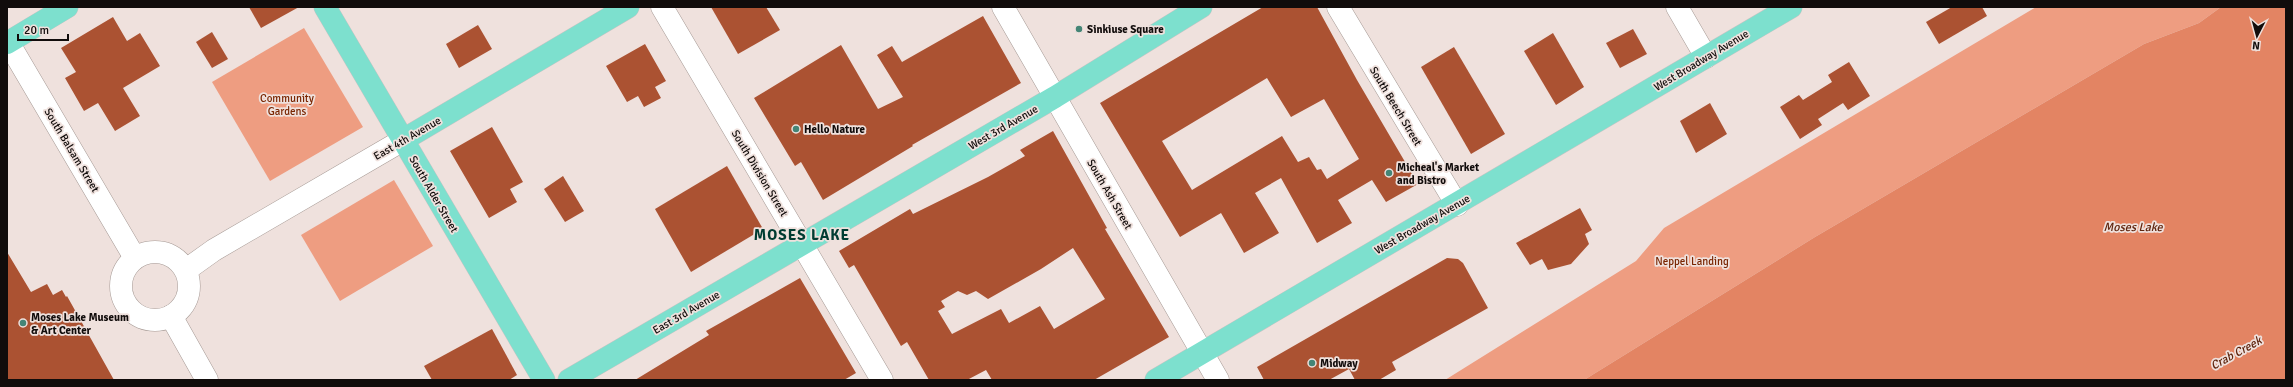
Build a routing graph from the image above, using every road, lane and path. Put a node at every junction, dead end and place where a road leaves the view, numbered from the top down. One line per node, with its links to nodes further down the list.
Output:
1 (325, 7): 13 (main road, South Alder Street)
2 (628, 7): 13 (main road, East 4th Avenue)
3 (662, 7): 15 (street, South Division Street)
4 (1003, 7): 12 (street, South Ash Street)
5 (1201, 7): 12 (main road, West 3rd Avenue)
6 (1338, 7): 14 (street, South Beech Street)
7 (1677, 7): 11 (street)
8 (1791, 7): 11 (main road, West Broadway Avenue)
9 (62, 8): 10 (main road)
10 (8, 43): 16 (street, South Balsam Street)
11 (1706, 57): 14 (main road, West Broadway Avenue)
12 (1054, 97): 15 (main road, West 3rd Avenue); 19 (street, South Ash Street)
13 (403, 140): 17 (street, East 4th Avenue); 21 (main road, South Alder Street)
14 (1456, 205): 19 (main road, West Broadway Avenue)
15 (802, 244): 22 (main road, East 3rd Avenue); 23 (street, South Division Street)
16 (135, 258): 17 (street); 18 (street)
17 (186, 270): 18 (street)
18 (171, 316): 20 (street)
19 (1202, 353): 24 (main road, West Broadway Avenue); 25 (street, South Ash Street)
20 (208, 380)
21 (544, 380)
22 (569, 380)
23 (882, 380)
24 (1156, 380)
25 (1218, 380)

